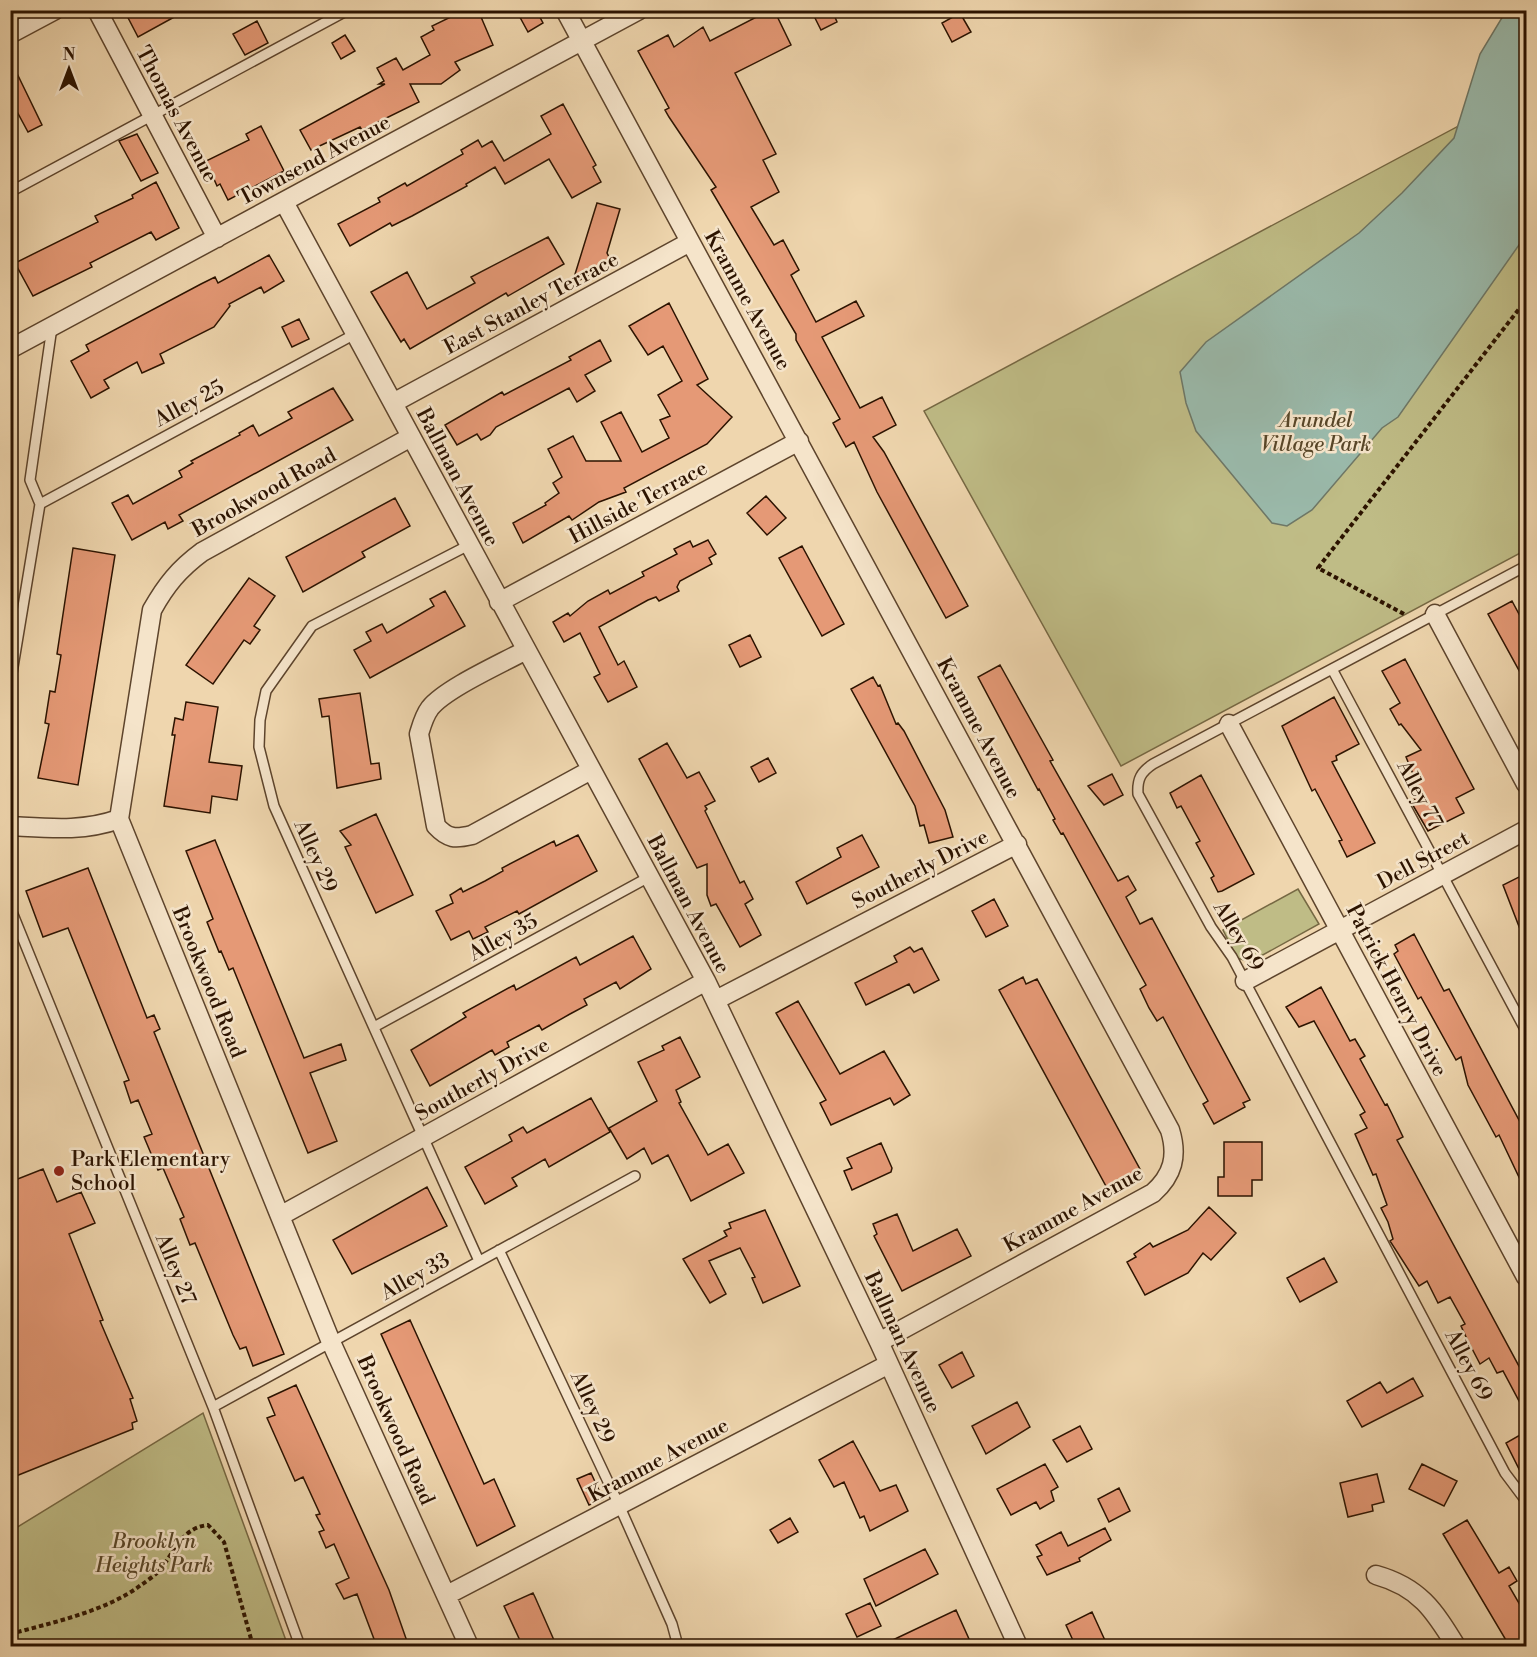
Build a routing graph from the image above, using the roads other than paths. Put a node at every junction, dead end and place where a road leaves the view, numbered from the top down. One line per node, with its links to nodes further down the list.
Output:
1 (55, 10): 6 (street)
2 (97, 10): 8 (street, Thomas Avenue)
3 (348, 10): 8 (lane)
4 (565, 10): 7 (street, Kramme Avenue)
5 (639, 10): 7 (street, Townsend Avenue)
6 (10, 34)
7 (582, 41): 10 (street, Townsend Avenue); 12 (street, Kramme Avenue)
8 (152, 116): 9 (lane); 11 (street, Thomas Avenue)
9 (10, 192)
10 (284, 202): 11 (street, Townsend Avenue); 14 (street, Ballman Avenue)
11 (217, 238): 13 (street, Townsend Avenue)
12 (690, 242): 16 (street, East Stanley Terrace); 18 (street, Kramme Avenue)
13 (52, 327): 15 (street, Townsend Avenue); 19 (lane)
14 (355, 334): 16 (street, Ballman Avenue); 19 (lane, Alley 25)
15 (10, 349)
16 (393, 403): 17 (street, Ballman Avenue)
17 (411, 436): 20 (street, Ballman Avenue); 30 (street, Brookwood Road)
18 (799, 441): 22 (street, Hillside Terrace); 33 (street, Kramme Avenue)
19 (40, 504): 26 (lane)
20 (469, 545): 22 (street, Ballman Avenue); 41 (lane, Alley 29)
21 (1527, 566): 23 (lane, Alley 69)
22 (499, 602): 24 (street, Ballman Avenue)
23 (1427, 618): 25 (lane, Alley 69); 29 (street)
24 (526, 650): 28 (street, Ballman Avenue); 28 (street)
25 (1332, 669): 27 (lane, Alley 69); 34 (lane, Alley 77)
26 (10, 685)
27 (1229, 724): 37 (street, Patrick Henry Drive); 39 (lane, Alley 69)
28 (591, 770): 35 (street, Ballman Avenue)
29 (1527, 784)
30 (119, 819): 31 (street); 45 (street, Brookwood Road)
31 (10, 826)
32 (1527, 830): 34 (street, Dell Street)
33 (1017, 844): 40 (street, Southerly Drive); 49 (street, Kramme Avenue)
34 (1443, 875): 37 (street, Dell Street); 42 (lane, Alley 77)
35 (649, 877): 38 (street, Ballman Avenue); 41 (lane, Alley 35)
36 (10, 907): 52 (lane, Alley 27)
37 (1340, 930): 39 (street, Dell Street); 48 (street, Patrick Henry Drive)
38 (706, 981): 40 (street, Ballman Avenue); 43 (street, Southerly Drive)
39 (1245, 981): 53 (lane, Alley 69)
40 (716, 1000): 49 (street, Ballman Avenue)
41 (374, 1028): 43 (lane, Alley 29)
42 (1527, 1031)
43 (423, 1137): 45 (street, Southerly Drive); 47 (lane, Alley 29)
44 (635, 1176): 46 (lane, Alley 33)
45 (280, 1216): 50 (street, Brookwood Road)
46 (499, 1250): 47 (lane, Alley 33); 54 (lane, Alley 29)
47 (479, 1261): 50 (lane, Alley 33)
48 (1527, 1277)
49 (879, 1341): 51 (street, Ballman Avenue)
50 (331, 1342): 52 (lane, Alley 33); 56 (street, Brookwood Road)
51 (889, 1364): 54 (street, Kramme Avenue); 60 (street, Ballman Avenue)
52 (213, 1407): 57 (lane, Alley 27)
53 (1527, 1501)
54 (620, 1505): 56 (street, Kramme Avenue); 59 (lane, Alley 29)
55 (1376, 1575): 61 (street)
56 (447, 1595): 58 (street, Brookwood Road)
57 (300, 1647)
58 (469, 1647)
59 (678, 1647)
60 (1018, 1647)
61 (1456, 1647)

